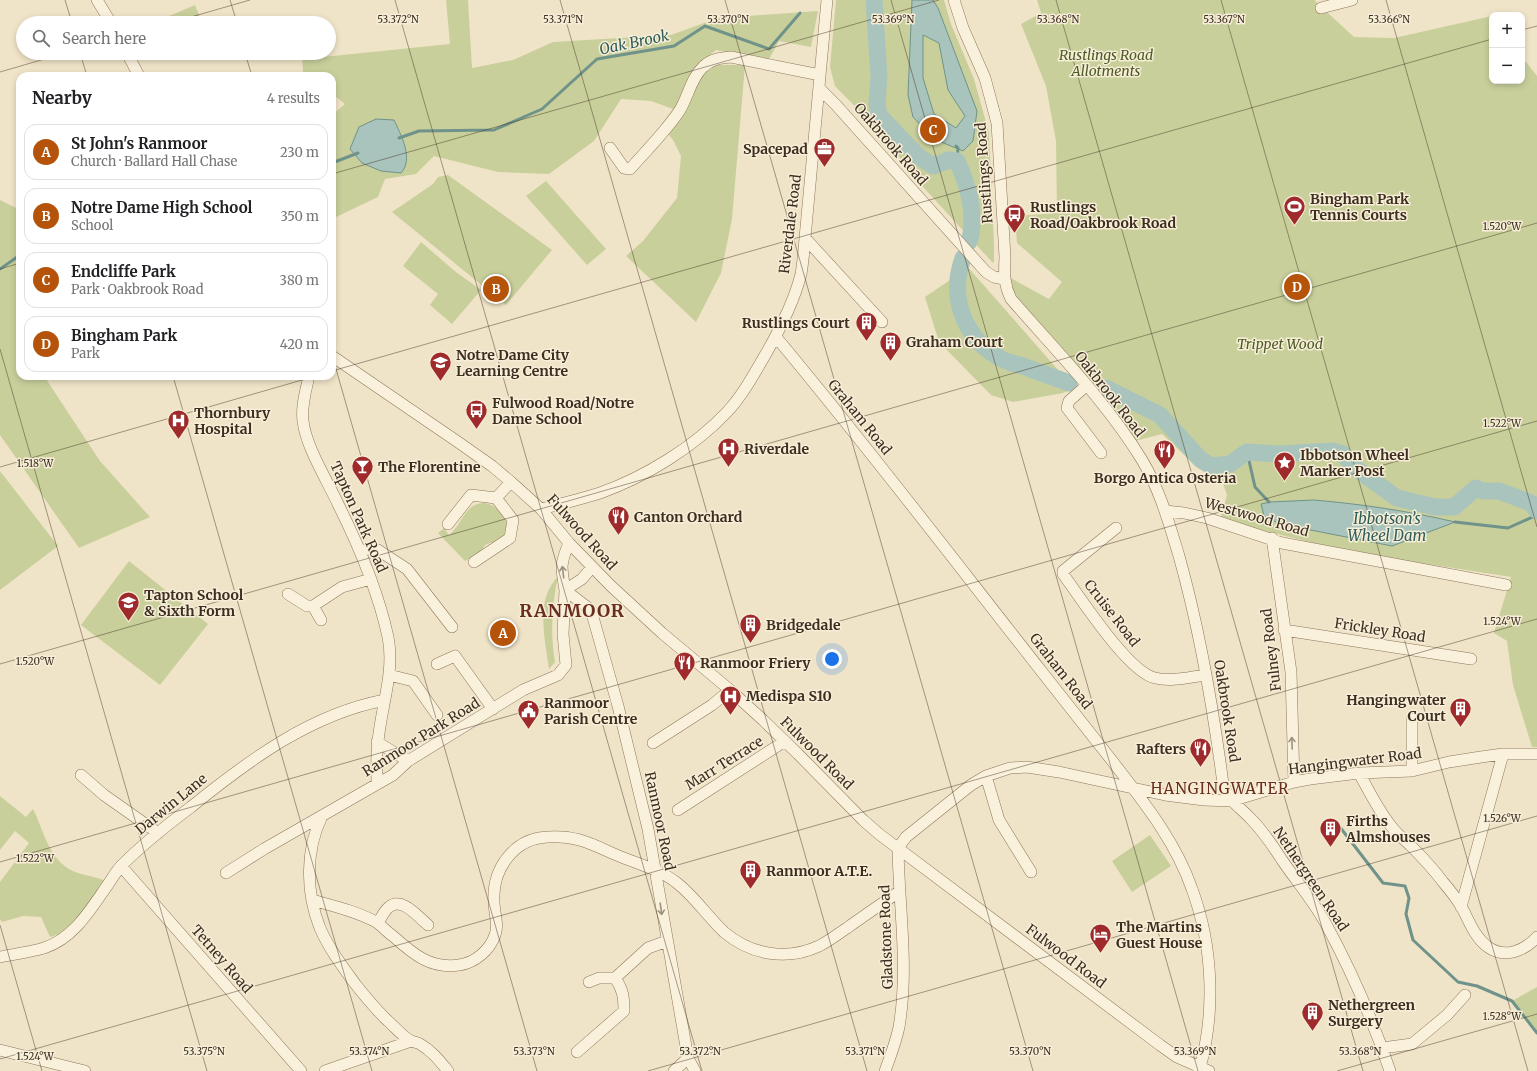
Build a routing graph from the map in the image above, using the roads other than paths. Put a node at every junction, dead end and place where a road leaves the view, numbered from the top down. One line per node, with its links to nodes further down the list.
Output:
1 (97, 0): 6 (street)
2 (827, 0): 9 (street, Riverdale Road)
3 (954, 0): 13 (street, Rustlings Road)
4 (1352, 0): 5 (street)
5 (1321, 8)
6 (107, 16)
7 (131, 60): 8 (street)
8 (137, 72)
9 (820, 75): 10 (street, Riverdale Road); 11 (street)
10 (819, 88): 12 (street, Riverdale Road); 13 (street, Oakbrook Road)
11 (610, 148)
12 (806, 238): 14 (street); 15 (street, Riverdale Road)
13 (1004, 279): 18 (street, Oakbrook Road)
14 (882, 322)
15 (776, 337): 22 (street, Riverdale Road); 60 (street, Graham Road)
16 (336, 359): 20 (street, Fulwood Road)
17 (308, 380): 28 (street, Tapton Park Road)
18 (1087, 385): 19 (street); 23 (street, Oakbrook Road)
19 (1101, 453)
20 (511, 482): 21 (street); 22 (street, Fulwood Road)
21 (496, 498): 24 (street); 29 (street)
22 (541, 509): 27 (street, Fulwood Road)
23 (1165, 511): 26 (street, Westwood Road); 42 (street, Oakbrook Road)
24 (448, 524)
25 (1116, 528): 42 (street, Cruise Road)
26 (1272, 538): 32 (street, Westwood Road); 38 (street, Fulney Road)
27 (569, 542): 30 (street, Fulwood Road); 33 (street, one-way to 27)
28 (360, 551): 31 (street, Tapton Park Road); 37 (street)
29 (474, 562)
30 (592, 568): 33 (street); 43 (street, Fulwood Road)
31 (371, 579): 35 (street); 41 (street, Tapton Park Road)
32 (1506, 585)
33 (565, 590): 45 (street, Ranmoor Park Road); 67 (street, Ranmoor Road)
34 (288, 594): 35 (street)
35 (313, 606): 36 (street)
36 (321, 620)
37 (452, 627)
38 (1284, 630): 39 (street, Frickley Road); 58 (street, Fulney Road, one-way to 38)
39 (1471, 659)
40 (437, 664): 45 (street)
41 (389, 675): 44 (street, Tapton Park Road); 46 (street)
42 (1206, 675): 61 (street, Oakbrook Road)
43 (730, 690): 48 (street, Fulwood Road); 50 (street)
44 (385, 700): 49 (street, Tapton Park Road); 64 (street, Darwin Lane)
45 (493, 709): 53 (street, Ranmoor Park Road)
46 (437, 715)
47 (1412, 719): 54 (street)
48 (786, 741): 62 (street, Marr Terrace); 65 (street, Fulwood Road)
49 (377, 742): 53 (street); 59 (street, Tapton Park Road)
50 (653, 743)
51 (1503, 754): 52 (street, Hangingwater Road); 54 (street, Hangingwater Road); 72 (street)
52 (1537, 754)
53 (408, 761): 59 (street, Ranmoor Park Road)
54 (1412, 771): 55 (street, Hangingwater Road)
55 (1359, 773): 58 (street, Hangingwater Road); 72 (street)
56 (82, 775): 64 (street)
57 (986, 776): 60 (street, Hangingwater Road); 65 (street, Hangingwater Road); 68 (street)
58 (1294, 782): 61 (street, Hangingwater Road)
59 (377, 784): 63 (street, Ranmoor Park Road)
60 (1134, 788): 61 (street, Hangingwater Road); 86 (street, Graham Road)
61 (1231, 801): 82 (street, Nethergreen Road)
62 (678, 810)
63 (322, 816): 69 (street, Ranmoor Park Road); 71 (street)
64 (158, 833): 66 (street, Darwin Lane)
65 (898, 848): 70 (street, Gladstone Road); 86 (street, Fulwood Road)
66 (121, 866): 77 (street, Darwin Lane); 88 (street, Tetney Road)
67 (655, 871): 70 (street); 73 (street); 76 (street, Ranmoor Road, one-way to 76)
68 (1031, 872)
69 (226, 873)
70 (900, 891): 93 (street, Gladstone Road)
71 (312, 900): 73 (street); 81 (street)
72 (1461, 907): 75 (street)
73 (378, 923): 74 (street)
74 (428, 925)
75 (1537, 938)
76 (667, 941): 78 (street); 85 (street, Ranmoor Road)
77 (0, 957)
78 (615, 978): 79 (street); 84 (street)
79 (588, 982)
80 (1466, 995): 82 (street)
81 (411, 1041): 89 (street); 90 (street)
82 (1382, 1048): 94 (street, Nethergreen Road)
83 (0, 1050): 87 (street)
84 (577, 1052)
85 (688, 1058): 91 (street); 92 (street, Ranmoor Road)
86 (1203, 1070)
87 (85, 1071)
88 (301, 1071)
89 (325, 1071)
90 (448, 1071)
91 (674, 1071)
92 (695, 1071)
93 (885, 1071)
94 (1390, 1071)

